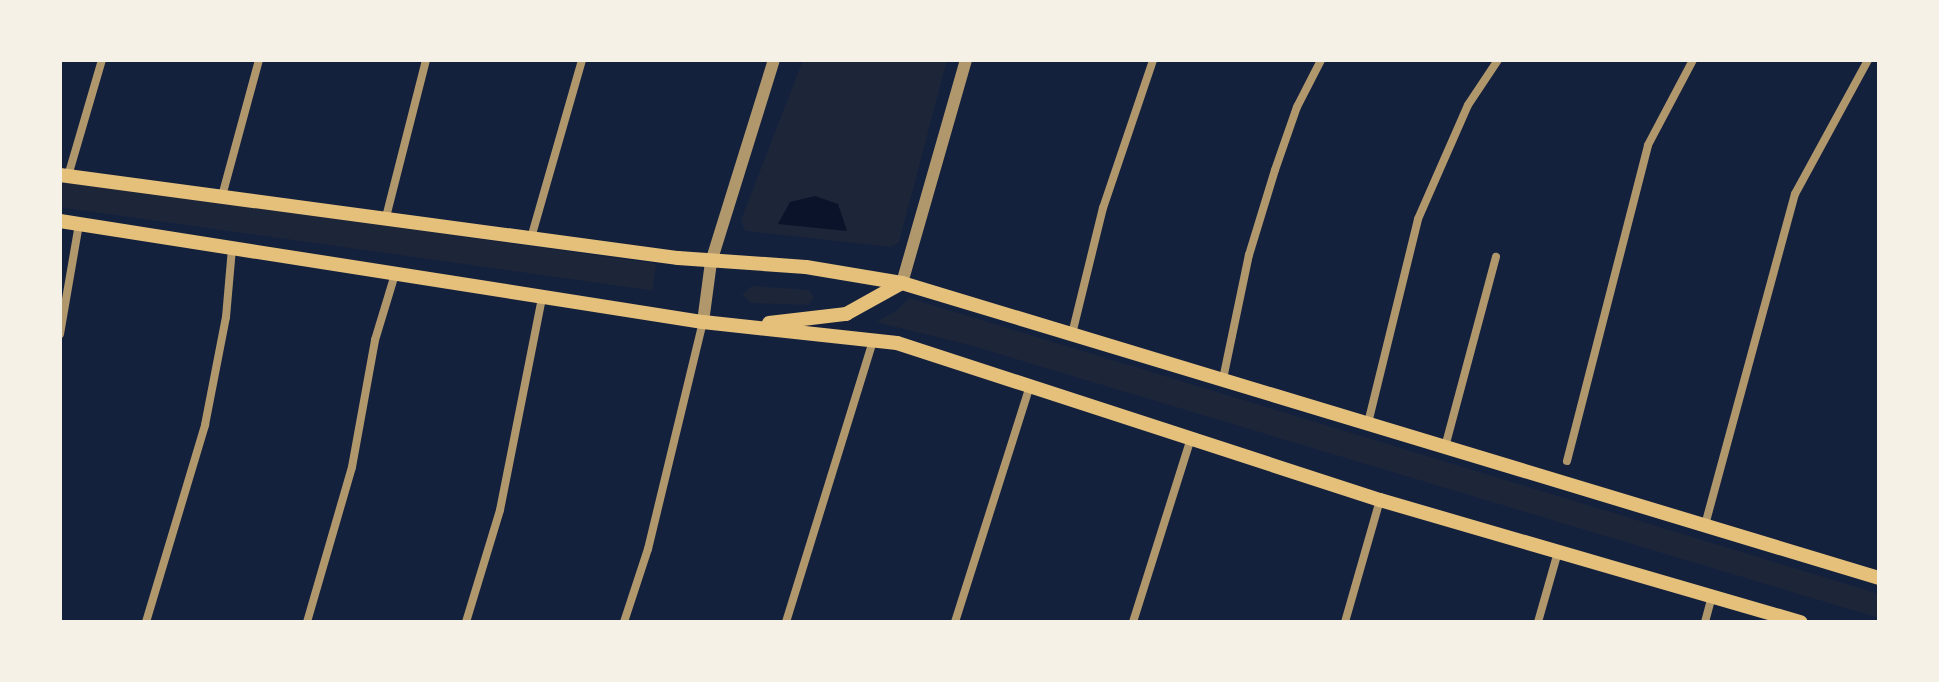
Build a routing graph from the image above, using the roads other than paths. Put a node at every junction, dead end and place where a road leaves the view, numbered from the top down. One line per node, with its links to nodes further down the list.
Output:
1 (102, 60): 12 (street)
2 (259, 60): 13 (street)
3 (426, 60): 14 (street)
4 (582, 60): 17 (street)
5 (774, 60): 20 (street)
6 (966, 60): 22 (street)
7 (1153, 60): 27 (street)
8 (1321, 60): 29 (street)
9 (1498, 60): 31 (street)
10 (1693, 60): 34 (street)
11 (1868, 60): 36 (street)
12 (64, 175): 13 (main road)
13 (222, 196): 14 (main road)
14 (386, 217): 17 (main road)
15 (60, 221): 16 (main road)
16 (79, 224): 18 (main road); 26 (street)
17 (531, 238): 20 (main road)
18 (232, 248): 21 (main road); 40 (street)
19 (1496, 257): 33 (street)
20 (711, 262): 22 (main road); 24 (street)
21 (395, 274): 23 (main road); 41 (street)
22 (902, 283): 25 (main road); 27 (main road)
23 (542, 297): 24 (main road); 42 (street)
24 (703, 322): 25 (main road); 43 (street)
25 (737, 326): 28 (main road)
26 (60, 334)
27 (1072, 334): 29 (main road)
28 (874, 338): 30 (main road); 44 (street)
29 (1223, 379): 31 (main road)
30 (1030, 386): 32 (main road); 45 (street)
31 (1368, 423): 33 (main road)
32 (1191, 438): 35 (main road); 46 (street)
33 (1445, 447): 36 (main road)
34 (1567, 461)
35 (1380, 500): 37 (main road); 47 (street)
36 (1705, 525): 38 (main road)
37 (1558, 552): 39 (main road); 48 (street)
38 (1879, 578)
39 (1712, 596): 49 (street); 50 (main road)
40 (146, 622)
41 (307, 622)
42 (466, 622)
43 (624, 622)
44 (786, 622)
45 (955, 622)
46 (1133, 622)
47 (1345, 622)
48 (1538, 622)
49 (1705, 622)
50 (1801, 622)

